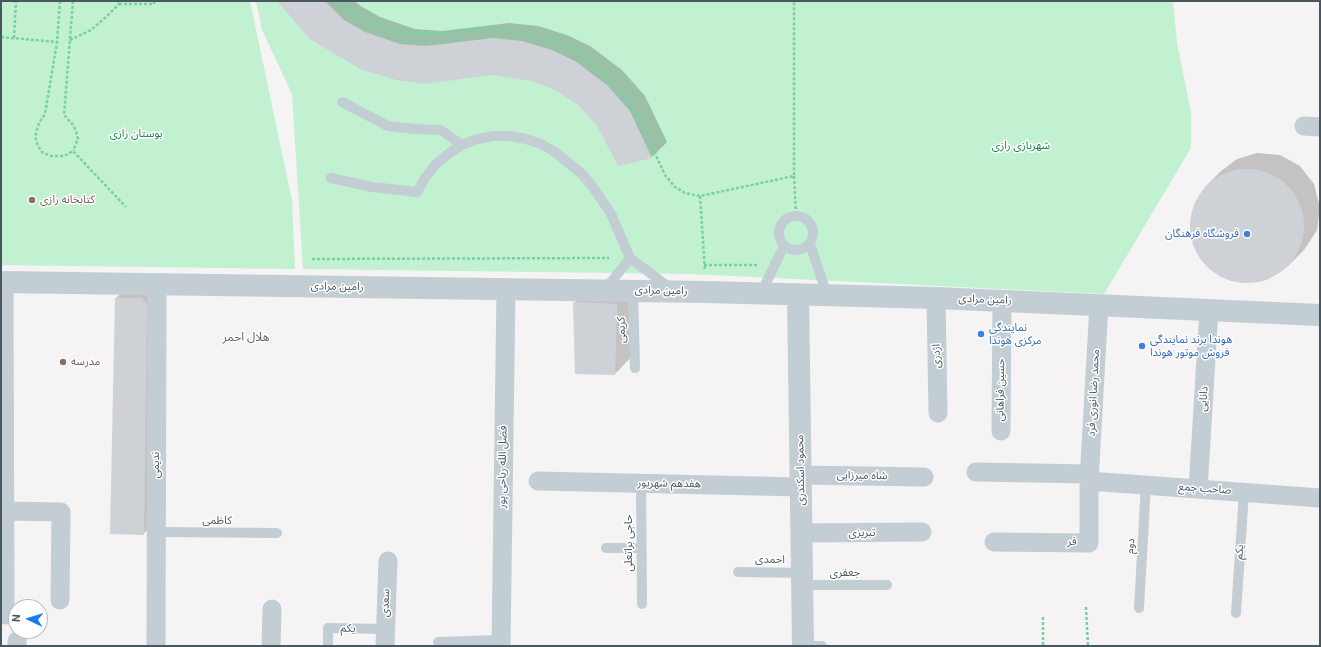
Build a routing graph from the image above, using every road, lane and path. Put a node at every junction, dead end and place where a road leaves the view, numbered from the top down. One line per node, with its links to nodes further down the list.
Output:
1 (16, 1): 9 (path)
2 (60, 1): 11 (path)
3 (73, 1): 10 (path)
4 (154, 1): 7 (path)
5 (337, 1): 17 (path)
6 (794, 1): 15 (path)
7 (119, 2): 10 (path)
8 (1, 37): 9 (path)
9 (14, 38): 11 (path)
10 (70, 40): 14 (path)
11 (57, 42): 14 (path)
12 (342, 102): 13 (lane)
13 (462, 145): 16 (lane); 22 (lane)
14 (73, 151): 18 (path)
15 (794, 176): 17 (path); 19 (path)
16 (331, 178)
17 (700, 196): 24 (path)
18 (126, 207)
19 (796, 216): 20 (lane); 21 (lane)
20 (810, 244): 21 (lane); 35 (lane)
21 (784, 246): 25 (lane)
22 (630, 258): 23 (path); 29 (lane); 31 (lane)
23 (312, 259)
24 (704, 265): 25 (path); 32 (path)
25 (774, 266): 33 (lane)
26 (3, 282): 27 (street, رامین مرادی); 44 (street)
27 (157, 284): 28 (street, رامین مرادی); 56 (street, ندیمی)
28 (506, 289): 29 (street, رامین مرادی); 79 (street, فضل الله ریاحی پور)
29 (605, 290): 30 (street, رامین مرادی)
30 (633, 291): 31 (street, رامین مرادی); 41 (lane, کریمی)
31 (675, 291): 32 (street, رامین مرادی)
32 (706, 292): 33 (street, رامین مرادی)
33 (761, 293): 34 (street, رامین مرادی)
34 (798, 294): 35 (street, رامین مرادی); 49 (street, محمود اسکندری)
35 (827, 295): 36 (street, رامین مرادی)
36 (936, 298): 37 (street, رامین مرادی); 42 (street, اژدری)
37 (1002, 301): 38 (street, رامین مرادی); 43 (street, حسین فراهانی)
38 (1099, 305): 39 (street, رامین مرادی); 47 (street, محمد رضا انوری فرد)
39 (1210, 310): 40 (street, رامین مرادی); 52 (street, دانایی)
40 (1320, 315)
41 (635, 368)
42 (938, 413)
43 (1001, 431)
44 (3, 472): 55 (street)
45 (976, 472): 47 (street)
46 (924, 477): 49 (street, شاه میرزایی)
47 (1090, 478): 51 (street, صاحب جمع); 60 (street, فر)
48 (538, 481): 50 (street, هفدهم شهریور)
49 (801, 481): 50 (street, هفدهم شهریور); 59 (street, محمود اسکندری)
50 (641, 483): 63 (lane, حاجی براتعلی)
51 (1146, 485): 52 (street, صاحب جمع); 73 (lane, دوم)
52 (1198, 489): 53 (street, صاحب جمع)
53 (1244, 492): 54 (street, صاحب جمع); 74 (lane, یکم)
54 (1320, 498)
55 (5, 512): 61 (street); 69 (street)
56 (156, 532): 58 (lane, کاظمی); 80 (street, ندیمی)
57 (922, 532): 59 (street, تبریزی)
58 (277, 533)
59 (801, 533): 66 (street, محمود اسکندری)
60 (994, 542)
61 (3, 548): 68 (street)
62 (606, 548): 63 (lane)
63 (641, 548): 70 (lane, حاجی براتعلی)
64 (388, 561): 77 (street, سعدی)
65 (738, 572): 66 (lane, احمدی)
66 (802, 579): 67 (lane, جعفری); 83 (street, محمود اسکندری)
67 (887, 585)
68 (3, 592): 75 (street)
69 (60, 600)
70 (642, 604)
71 (1086, 607): 86 (path)
72 (272, 608): 81 (street)
73 (1139, 608)
74 (1236, 613)
75 (5, 615)
76 (1043, 617): 85 (path)
77 (385, 638): 82 (lane, یکم)
78 (438, 642): 79 (lane)
79 (501, 643)
80 (156, 646)
81 (271, 646)
82 (328, 646)
83 (803, 646): 84 (lane)
84 (822, 646)
85 (1044, 646)
86 (1088, 646)

